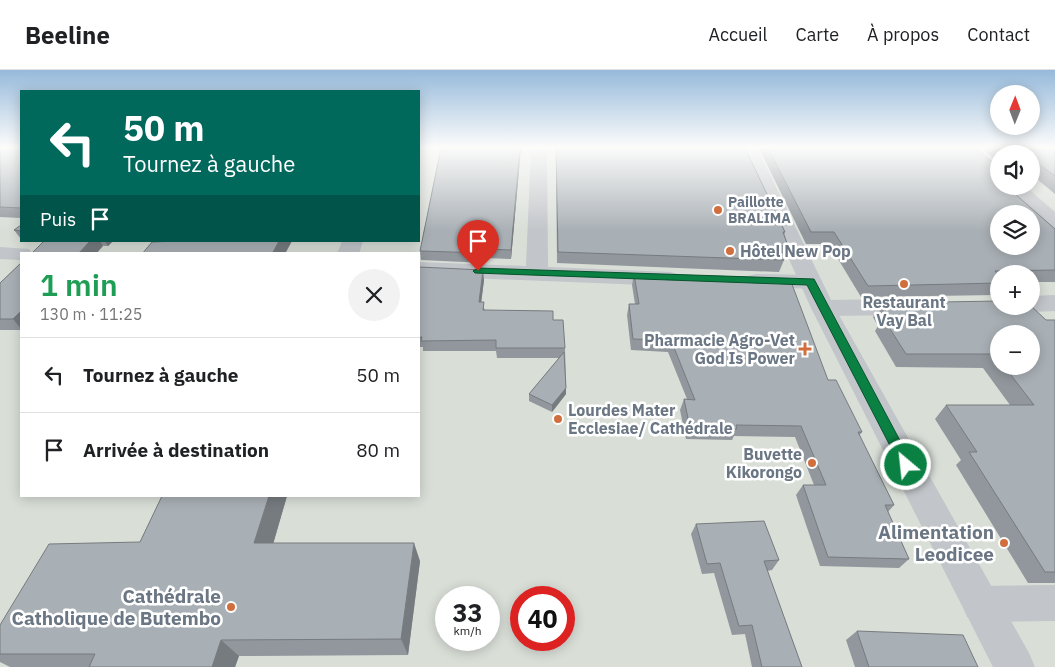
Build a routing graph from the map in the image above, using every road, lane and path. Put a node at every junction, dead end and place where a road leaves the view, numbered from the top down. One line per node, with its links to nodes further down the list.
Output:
1 (538, 176): 8 (street)
2 (761, 176): 11 (street)
3 (1024, 195): 4 (street)
4 (1055, 222)
5 (0, 253): 6 (street)
6 (20, 254)
7 (420, 269): 8 (street)
8 (537, 273): 9 (street)
9 (687, 279)
10 (734, 280): 11 (street)
11 (811, 282): 15 (street)
12 (1055, 303): 13 (street)
13 (1040, 304)
14 (930, 306): 15 (street)
15 (823, 308): 17 (street)
16 (1055, 603): 17 (street)
17 (980, 604): 18 (street)
18 (1015, 667)

